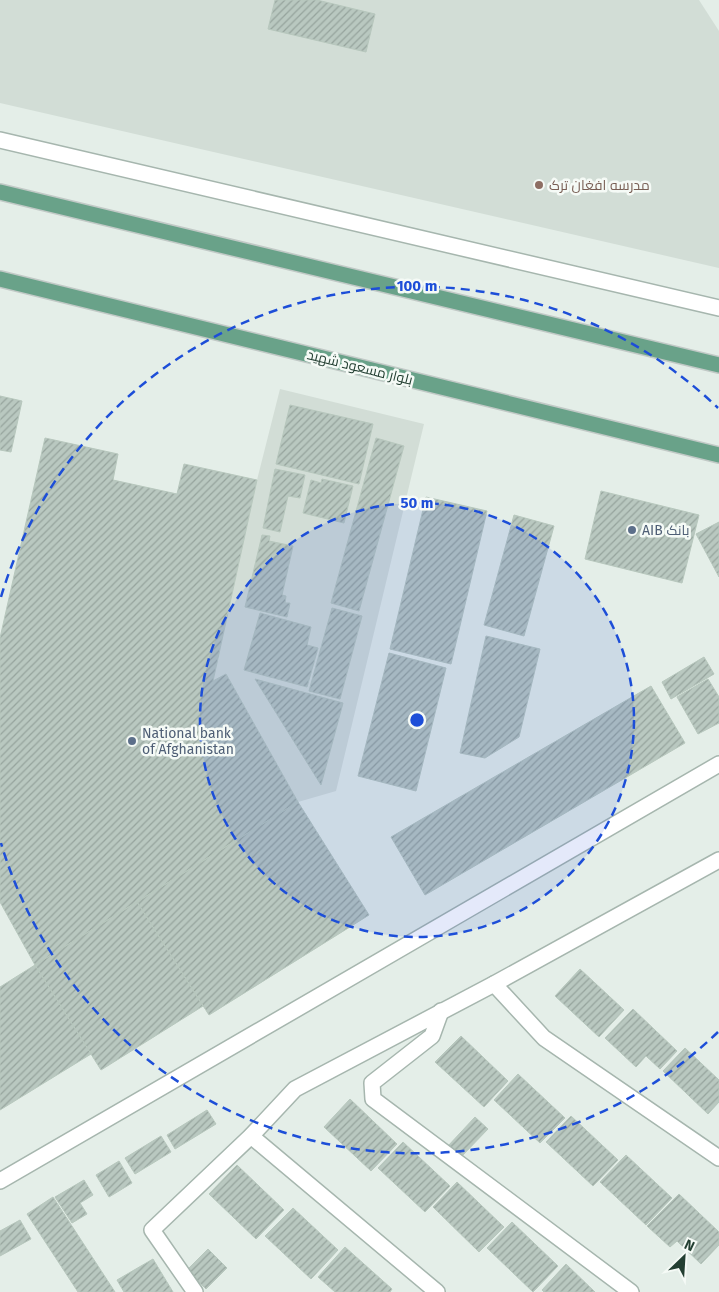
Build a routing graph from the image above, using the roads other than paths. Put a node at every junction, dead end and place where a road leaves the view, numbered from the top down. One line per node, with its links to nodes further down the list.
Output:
1 (0, 140): 4 (street)
2 (0, 192): 5 (main road)
3 (0, 279): 6 (main road, بلوار مسعود شهید)
4 (719, 308)
5 (719, 365)
6 (719, 455)
7 (719, 764): 13 (street)
8 (719, 860): 9 (street)
9 (494, 984): 10 (street); 12 (street)
10 (441, 1011): 11 (street); 16 (street)
11 (251, 1136): 14 (street); 15 (street)
12 (719, 1158)
13 (0, 1181)
14 (195, 1292)
15 (437, 1292)
16 (631, 1292)

